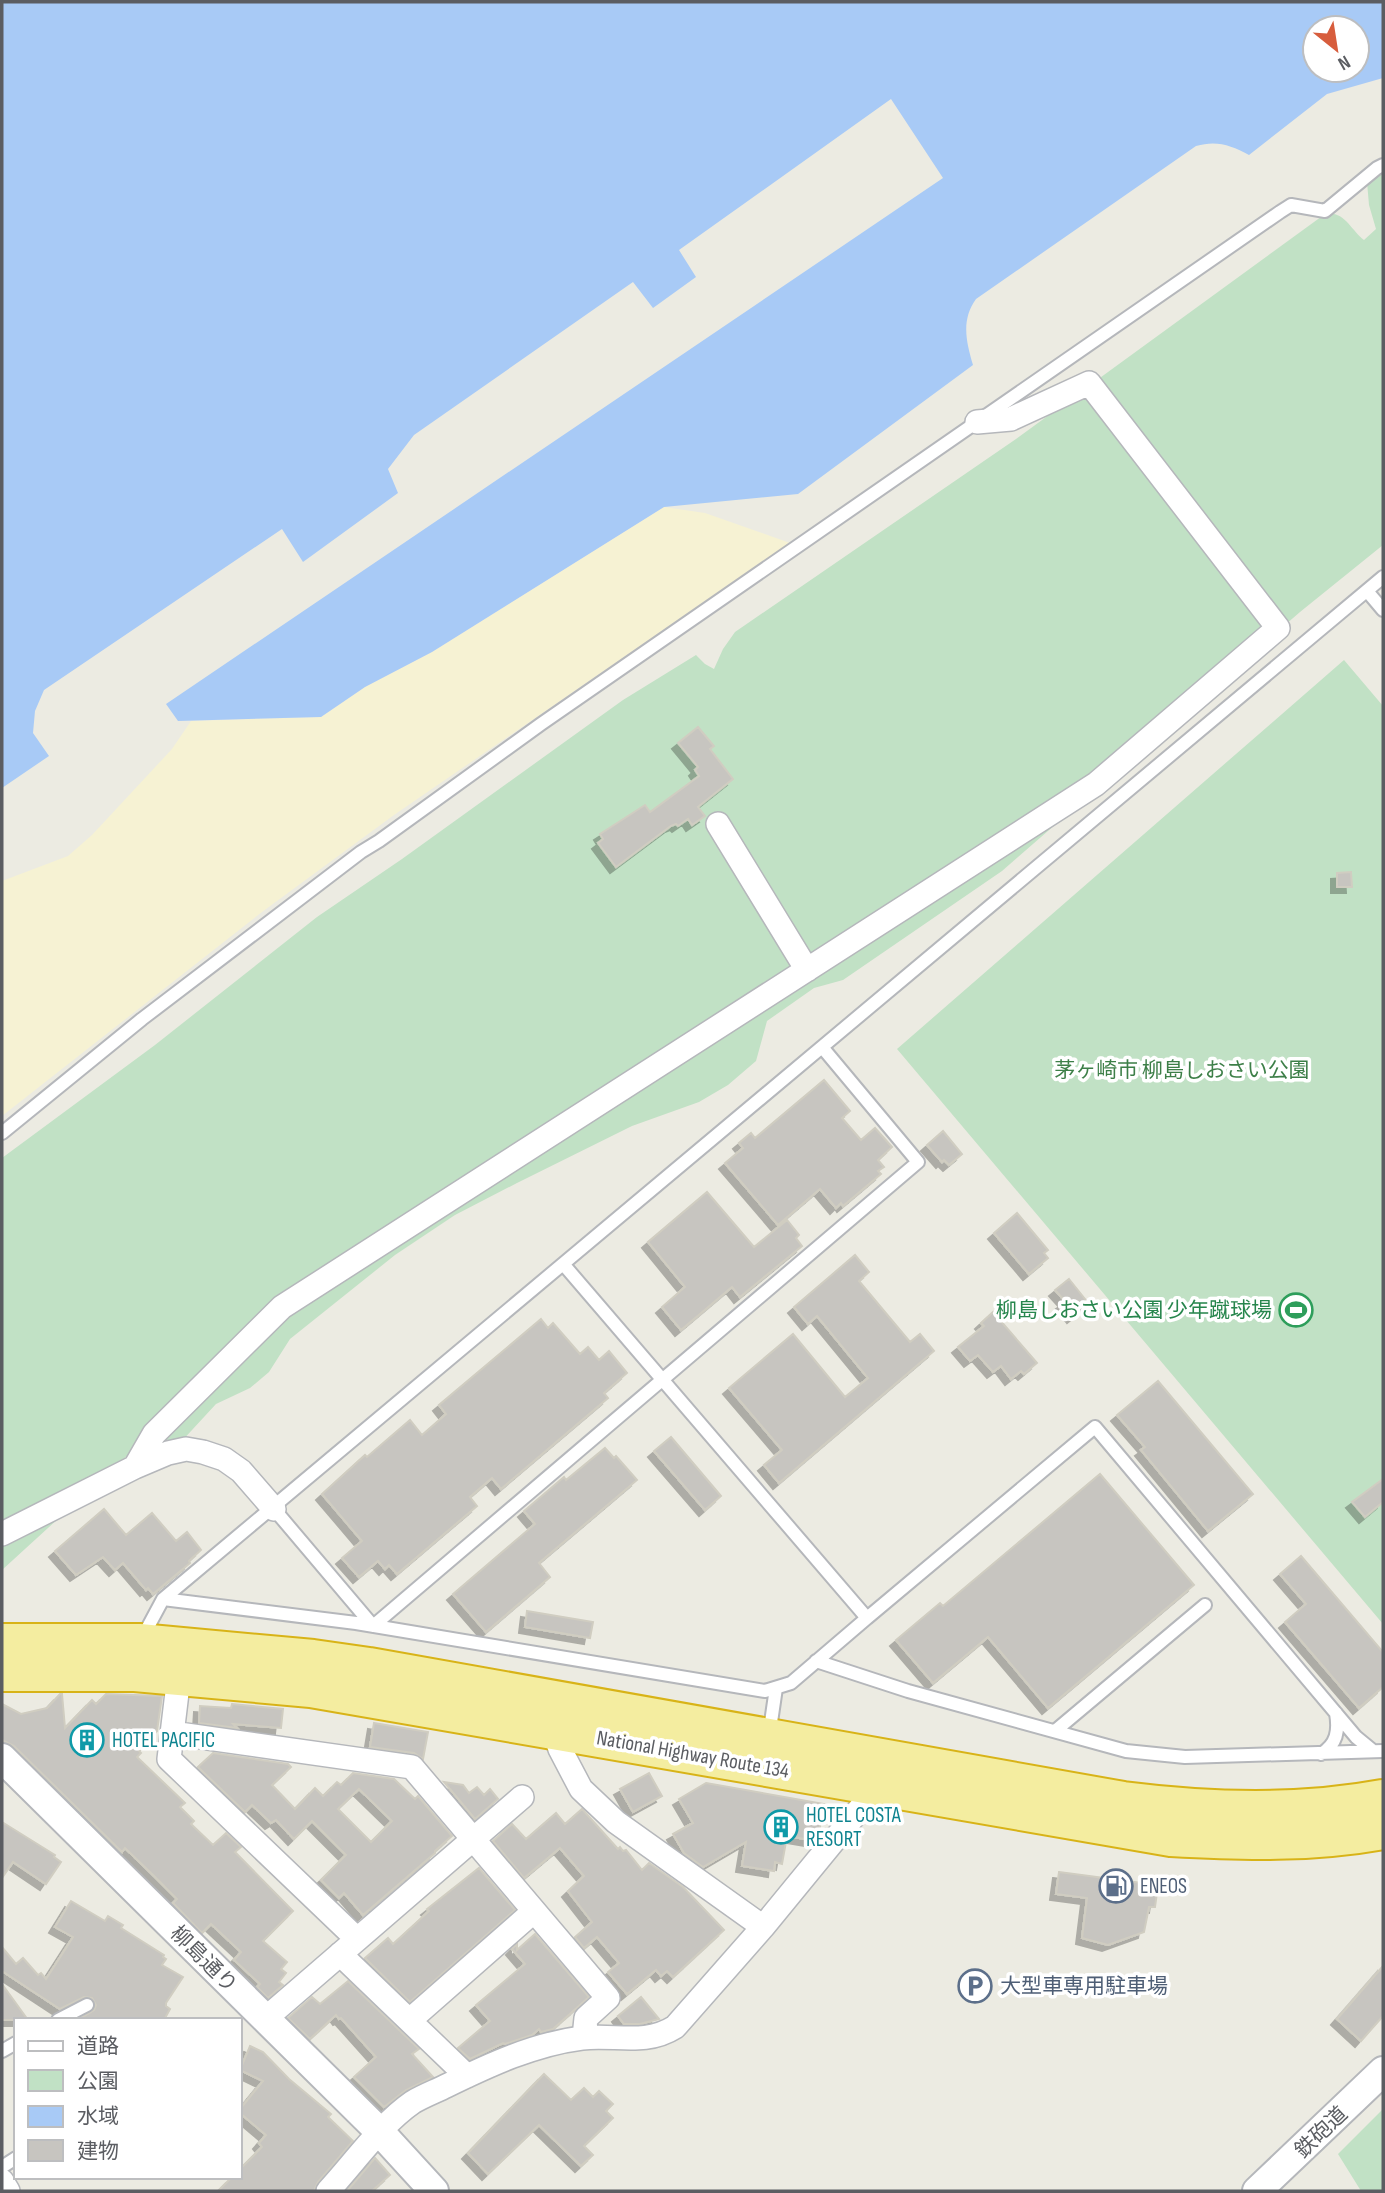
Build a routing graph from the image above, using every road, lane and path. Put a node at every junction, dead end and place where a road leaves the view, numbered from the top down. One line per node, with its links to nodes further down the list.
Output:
1 (1383, 165): 2 (lane)
2 (976, 422): 7 (street); 9 (lane)
3 (1383, 577): 4 (lane)
4 (1367, 591): 5 (lane); 8 (lane)
5 (1383, 610)
6 (718, 824): 7 (street)
7 (807, 970): 12 (street)
8 (822, 1047): 10 (lane); 11 (lane)
9 (2, 1133)
10 (564, 1265): 11 (lane); 13 (lane)
11 (663, 1380): 17 (lane); 18 (lane)
12 (135, 1467): 13 (street); 14 (street)
13 (274, 1509): 15 (lane); 18 (lane)
14 (2, 1534)
15 (163, 1600): 18 (lane); 20 (lane)
16 (1205, 1605): 27 (lane)
17 (867, 1618): 21 (lane); 25 (lane)
18 (373, 1626): 24 (lane)
19 (2, 1643): 20 (highway, National Highway Route 134)
20 (139, 1643): 29 (highway, National Highway Route 134)
21 (816, 1661): 24 (lane); 27 (lane)
22 (2, 1672): 23 (highway, National Highway Route 134)
23 (178, 1676): 26 (highway, National Highway Route 134); 28 (street)
24 (776, 1688): 29 (lane)
25 (1336, 1713): 30 (lane); 31 (lane)
26 (553, 1729): 33 (highway, National Highway Route 134); 39 (street)
27 (1055, 1731): 31 (lane)
28 (172, 1733): 37 (street); 40 (street)
29 (768, 1738): 35 (highway, National Highway Route 134)
30 (1378, 1751): 31 (lane)
31 (1320, 1754)
32 (2, 1758): 43 (street, 柳島通り)
33 (868, 1784): 36 (highway, National Highway Route 134); 39 (street)
34 (522, 1797): 37 (street)
35 (1383, 1799)
36 (1383, 1830)
37 (472, 1840): 38 (street); 40 (street)
38 (533, 1912): 44 (street); 45 (street)
39 (763, 1927): 45 (street)
40 (349, 1946): 43 (street); 44 (street)
41 (88, 2005): 42 (lane)
42 (62, 2018)
43 (265, 2019): 48 (street, 柳島通り)
44 (410, 2020): 47 (street)
45 (584, 2037): 47 (street)
46 (1383, 2071): 53 (street, 鉄砲道)
47 (467, 2076): 48 (street)
48 (380, 2132): 51 (street); 52 (street, 柳島通り)
49 (2, 2181): 50 (street)
50 (8, 2191)
51 (328, 2191)
52 (434, 2191)
53 (1257, 2191)

